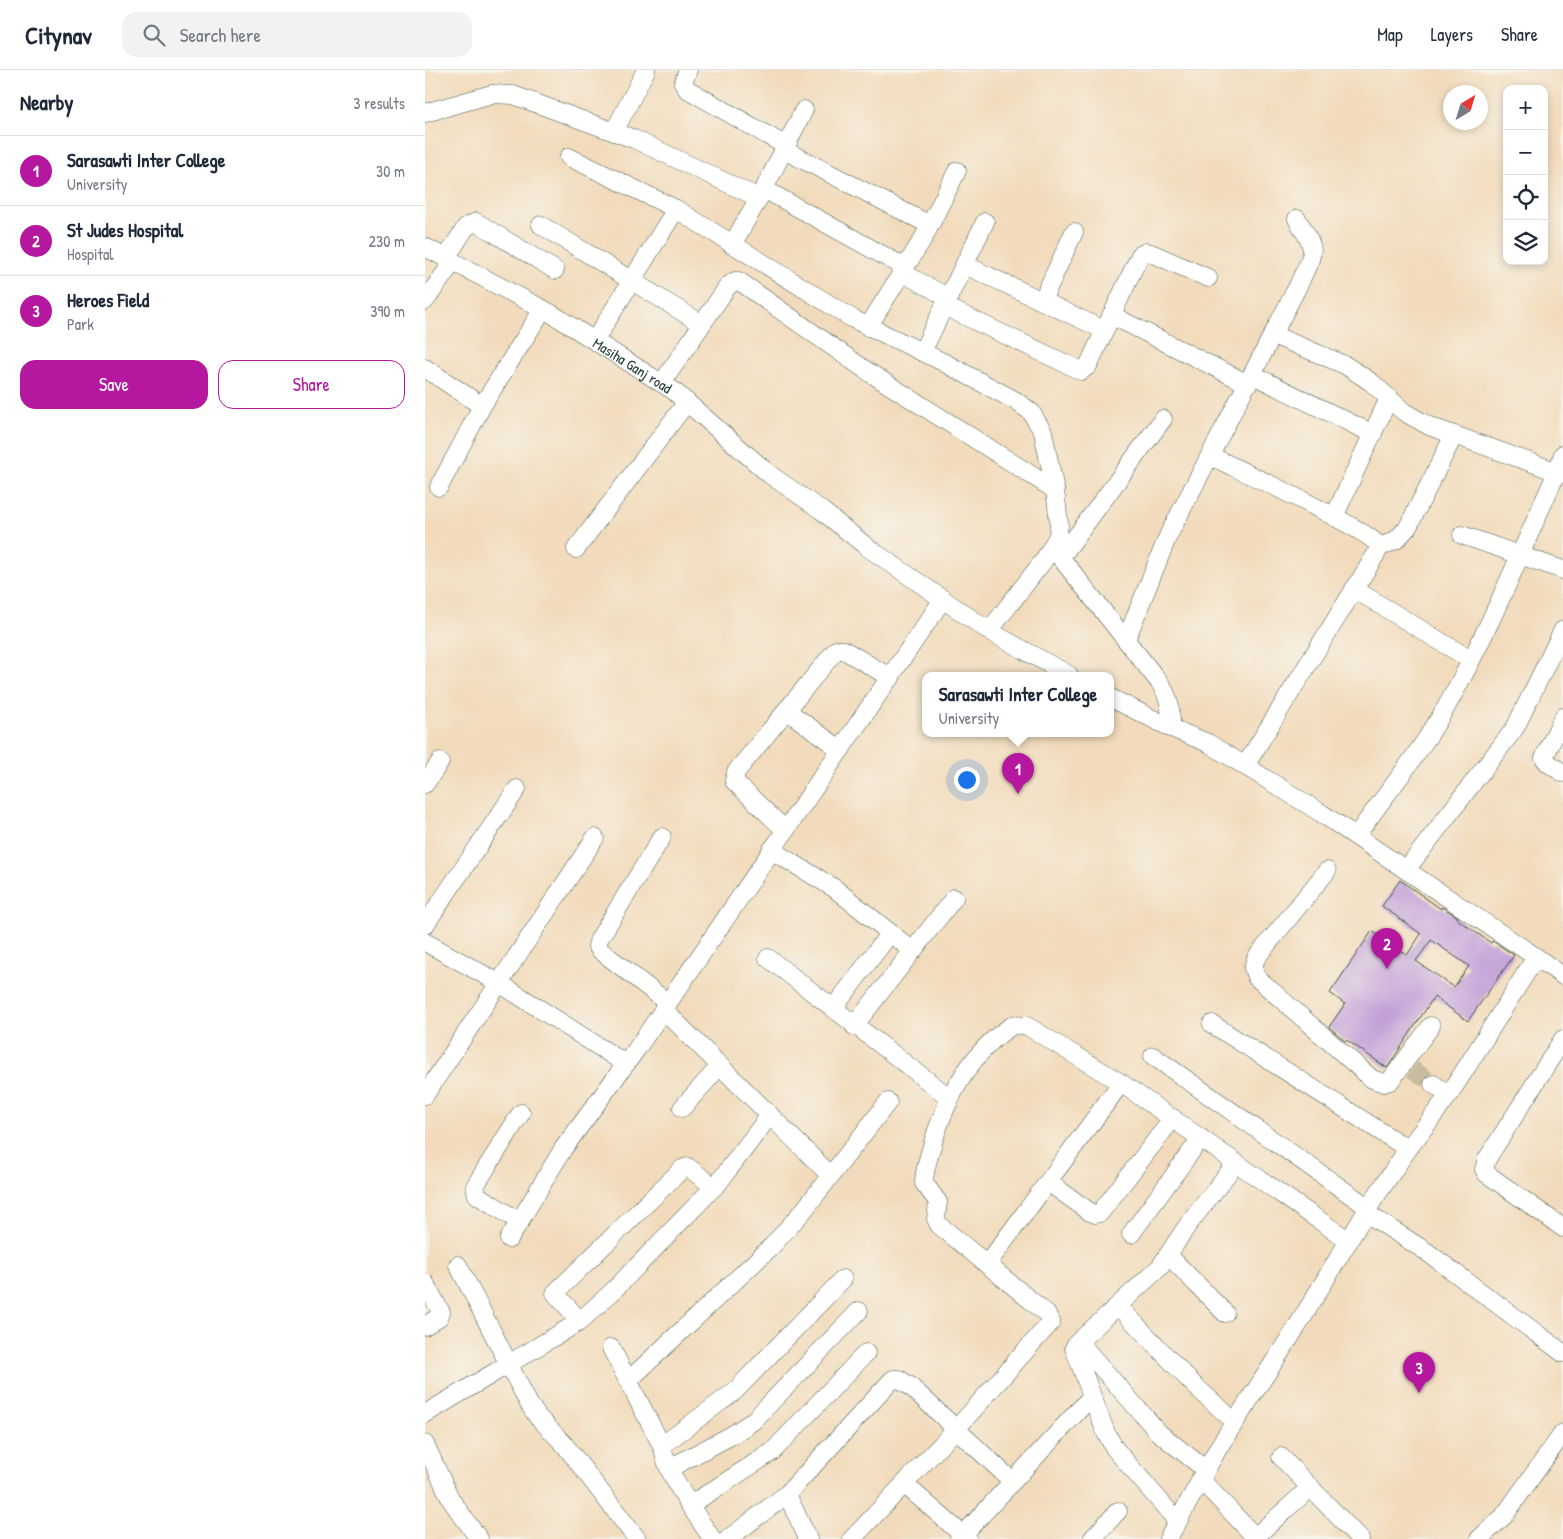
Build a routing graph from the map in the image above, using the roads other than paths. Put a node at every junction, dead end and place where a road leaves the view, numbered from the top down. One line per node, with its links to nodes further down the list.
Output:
1 (646, 70): 5 (street)
2 (688, 70): 6 (street)
3 (804, 110): 6 (street)
4 (425, 113): 5 (street)
5 (613, 132): 9 (street)
6 (785, 148): 9 (street); 14 (street)
7 (569, 157): 10 (street)
8 (957, 171): 14 (street)
9 (761, 193): 16 (street); 21 (street)
10 (676, 209): 16 (street); 23 (street)
11 (1297, 219): 31 (street)
12 (985, 222): 19 (street)
13 (541, 225): 23 (street)
14 (930, 225): 21 (street)
15 (1074, 232): 25 (street)
16 (732, 245): 30 (street)
17 (425, 247): 18 (street, Masiha Ganj road)
18 (449, 260): 20 (street); 24 (street); 27 (street, Masiha Ganj road)
19 (965, 265): 25 (street); 26 (street)
20 (555, 270)
21 (904, 270): 26 (street); 30 (street)
22 (1208, 278): 28 (street)
23 (631, 280): 29 (street); 32 (street)
24 (425, 301)
25 (1042, 301): 28 (street)
26 (946, 302): 28 (street); 33 (street)
27 (543, 309): 32 (street, Masiha Ganj road); 39 (street)
28 (1107, 323): 35 (street)
29 (702, 324): 36 (street); 47 (street)
30 (868, 327): 33 (street)
31 (1273, 335): 35 (street); 37 (street)
32 (595, 340): 36 (street, Masiha Ganj road)
33 (922, 352): 47 (street)
34 (425, 368): 39 (street)
35 (1251, 379): 41 (street); 44 (street)
36 (662, 383): 38 (street, Masiha Ganj road)
37 (1389, 398): 41 (street); 42 (street)
38 (687, 402): 51 (street); 56 (street, Masiha Ganj road)
39 (482, 406): 46 (street)
40 (1163, 419): 52 (street)
41 (1373, 434): 48 (street)
42 (1454, 435): 45 (street); 50 (street)
43 (1563, 454): 45 (street)
44 (1211, 456): 48 (street); 59 (street)
45 (1560, 473): 53 (street)
46 (439, 487)
47 (1055, 490): 52 (street)
48 (1334, 517): 50 (street)
49 (1462, 535): 53 (street)
50 (1378, 548): 55 (street)
51 (576, 549)
52 (1057, 552): 58 (street); 59 (street)
53 (1520, 554): 54 (street); 60 (street)
54 (1563, 570)
55 (1354, 589): 60 (street); 69 (street)
56 (943, 599): 58 (street, Masiha Ganj road); 62 (street)
57 (1563, 630): 78 (street)
58 (989, 631): 61 (street, Masiha Ganj road)
59 (1126, 640): 66 (street)
60 (1471, 660): 74 (street)
61 (1064, 672)
62 (891, 678): 64 (street); 67 (street)
63 (1114, 700): 66 (street)
64 (786, 710): 67 (street); 73 (street)
65 (1563, 717): 70 (street)
66 (1171, 728): 69 (street)
67 (841, 750): 73 (street)
68 (439, 762): 71 (street)
69 (1245, 766): 74 (street)
70 (1563, 773)
71 (425, 784)
72 (517, 789): 81 (street)
73 (785, 830): 77 (street)
74 (1356, 836): 78 (street)
75 (662, 837): 89 (street)
76 (595, 838): 88 (street)
77 (771, 850): 82 (street); 89 (street)
78 (1406, 870): 85 (street)
79 (1327, 871): 93 (street)
80 (954, 898): 84 (street)
81 (425, 925)
82 (890, 933): 84 (street); 90 (street)
83 (425, 942): 88 (street)
84 (913, 950): 92 (street)
85 (1536, 957): 87 (street); 102 (street)
86 (768, 958): 90 (street)
87 (1562, 973)
88 (499, 983): 97 (street); 101 (street)
89 (665, 1006): 97 (street); 98 (street)
90 (833, 1009): 92 (street)
91 (1212, 1024): 110 (street)
92 (854, 1026): 103 (street)
93 (1431, 1026)
94 (1563, 1039): 96 (street)
95 (1153, 1056): 115 (street)
96 (1558, 1060): 117 (street)
97 (627, 1064): 116 (street)
98 (720, 1066): 105 (street); 107 (street)
99 (1121, 1082): 103 (street); 108 (street); 113 (street)
100 (1433, 1084): 102 (street)
101 (425, 1095)
102 (1449, 1095): 110 (street)
103 (950, 1098): 122 (street)
104 (888, 1102): 112 (street)
105 (682, 1108)
106 (521, 1112): 116 (street)
107 (770, 1115): 112 (street); 114 (street)
108 (1173, 1118): 109 (street); 113 (street)
109 (1201, 1138): 111 (street); 118 (street)
110 (1408, 1149): 115 (street)
111 (1236, 1163): 120 (street); 121 (street)
112 (830, 1175): 136 (street)
113 (1048, 1182): 122 (street)
114 (714, 1187): 129 (street); 129 (street)
115 (1367, 1210): 120 (street); 134 (street)
116 (520, 1222): 119 (street)
117 (1563, 1228)
118 (1131, 1234)
119 (509, 1239)
120 (1349, 1241): 139 (street)
121 (1168, 1255): 126 (street); 128 (street)
122 (988, 1263): 140 (street)
123 (458, 1265): 135 (street)
124 (843, 1279): 143 (street)
125 (425, 1283): 130 (street)
126 (1118, 1306): 131 (street); 139 (street)
127 (859, 1311): 146 (street)
128 (1225, 1313)
129 (580, 1321): 135 (street)
130 (425, 1326)
131 (1079, 1342): 137 (street); 147 (street)
132 (611, 1348): 136 (street)
133 (866, 1353): 152 (street)
134 (1563, 1353)
135 (509, 1364): 138 (street); 158 (street)
136 (629, 1380): 143 (street)
137 (1091, 1397): 148 (street); 154 (street)
138 (425, 1414)
139 (1235, 1422): 147 (street)
140 (957, 1428): 148 (street); 149 (street); 151 (street)
141 (1563, 1434): 144 (street)
142 (425, 1444): 157 (street)
143 (663, 1448): 146 (street)
144 (1557, 1454): 166 (street)
145 (1281, 1457): 150 (street)
146 (669, 1468): 152 (street)
147 (1203, 1475): 154 (street); 156 (street)
148 (1012, 1481): 155 (street)
149 (904, 1484): 155 (street); 162 (street)
150 (1311, 1487): 156 (street); 165 (street)
151 (787, 1494): 160 (street); 161 (street)
152 (690, 1505): 159 (street)
153 (1118, 1511): 163 (street)
154 (1178, 1522): 164 (street)
155 (963, 1538)
156 (1256, 1538)
157 (479, 1539)
158 (637, 1539)
159 (712, 1539)
160 (728, 1539)
161 (809, 1539)
162 (852, 1539)
163 (1092, 1539)
164 (1168, 1539)
165 (1360, 1539)
166 (1479, 1539)

